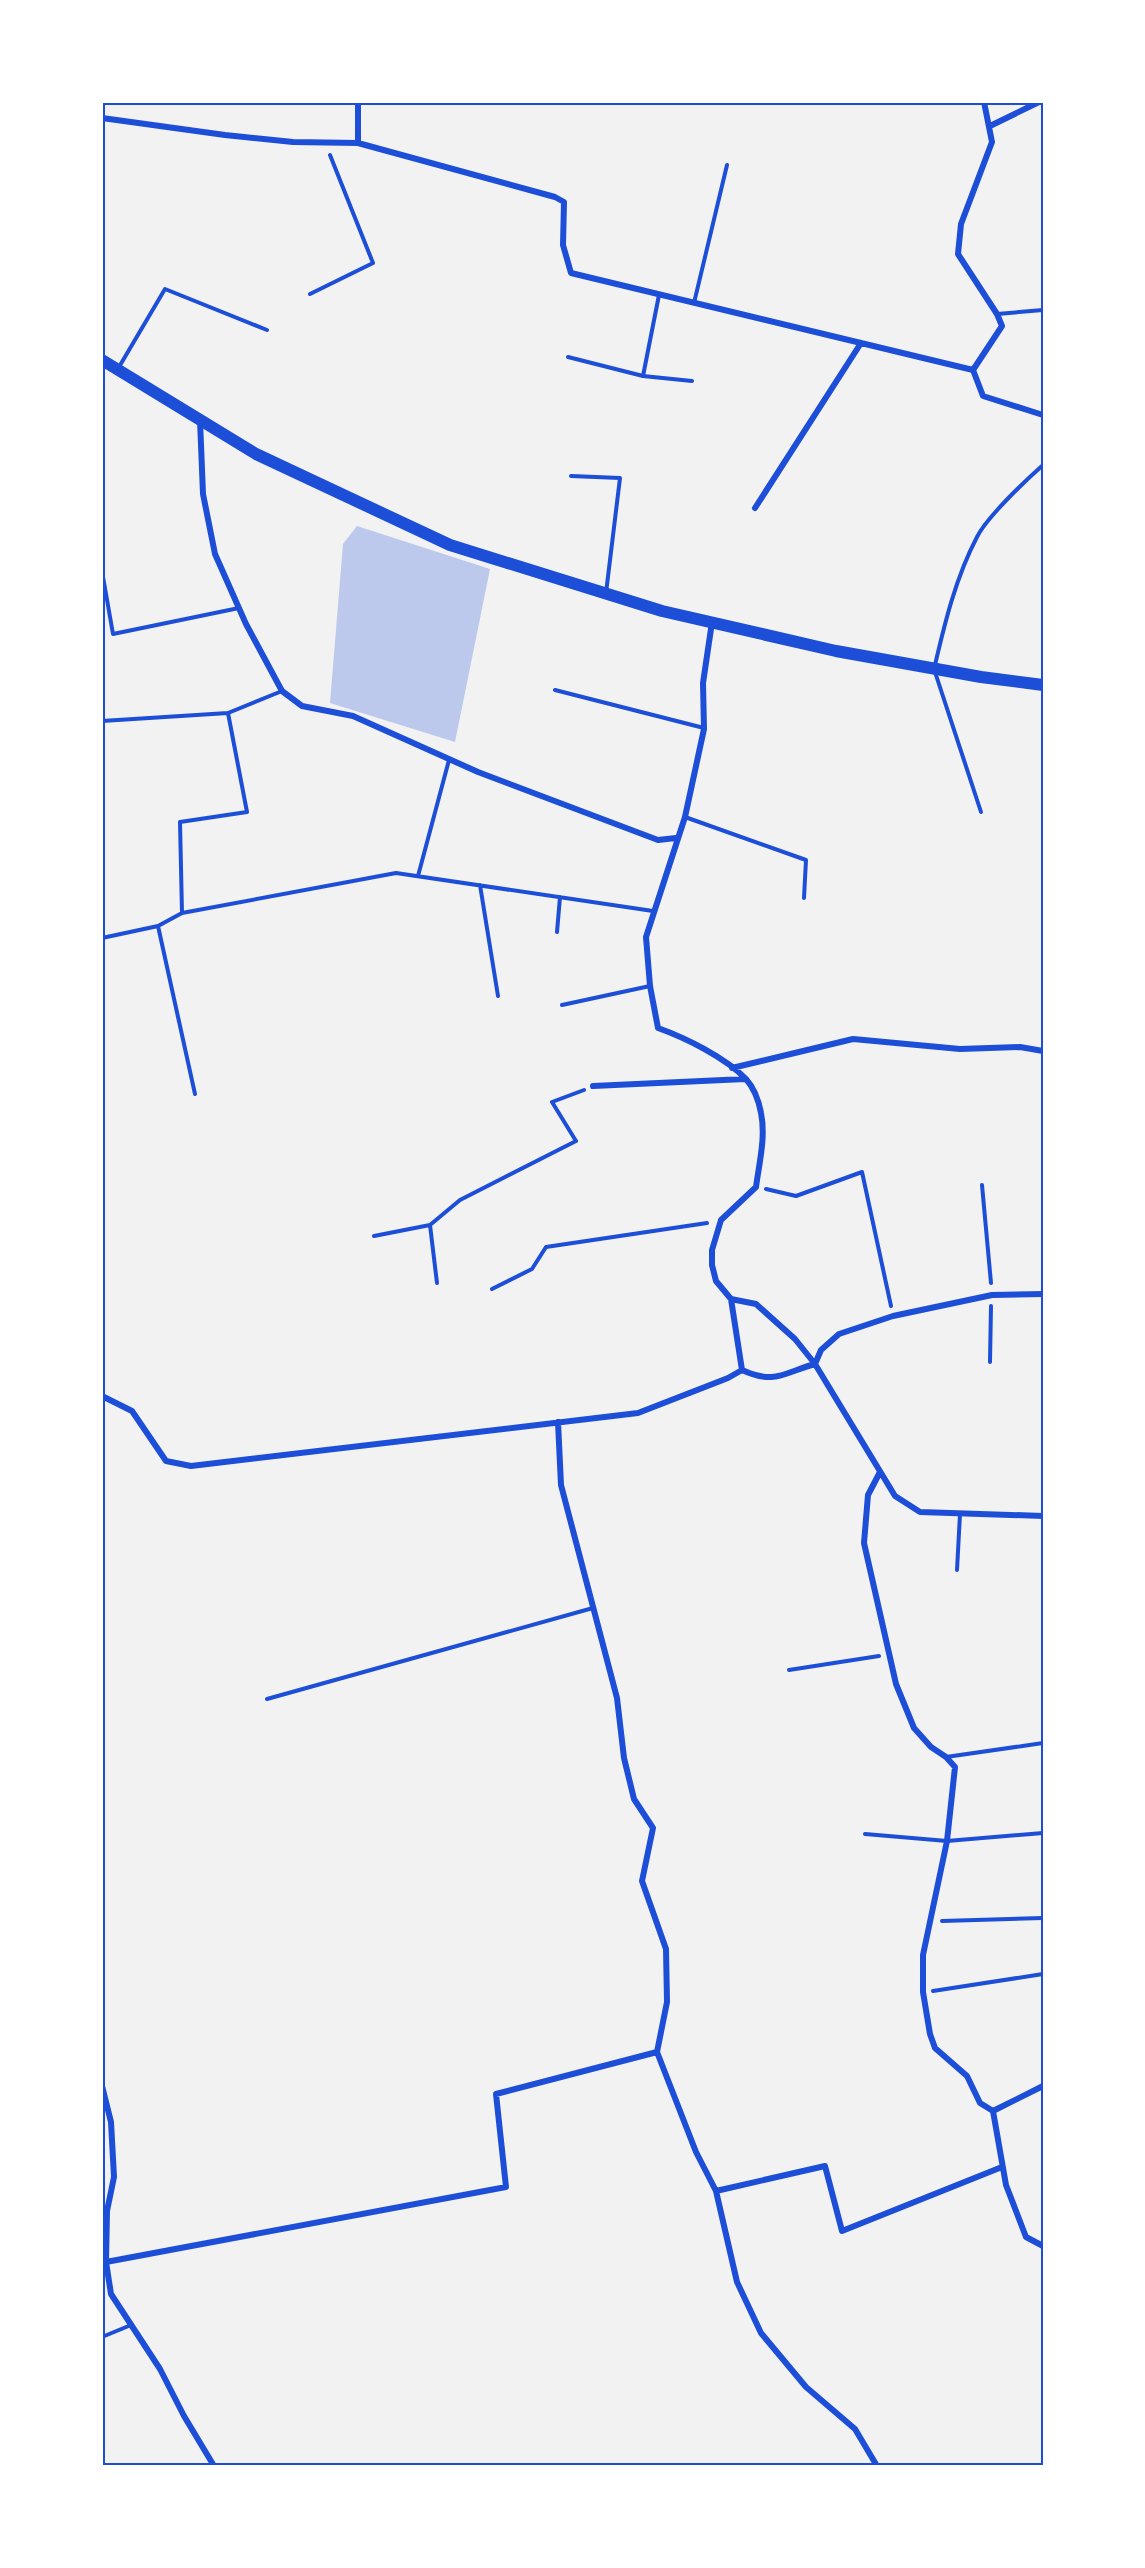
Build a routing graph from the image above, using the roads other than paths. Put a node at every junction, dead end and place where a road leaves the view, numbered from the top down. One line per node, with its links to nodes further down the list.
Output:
1 (358, 102): 6 (street)
2 (984, 102): 5 (street)
3 (1039, 102): 5 (street)
4 (102, 118): 6 (street)
5 (990, 126): 11 (street)
6 (358, 143): 8 (street)
7 (727, 165): 9 (lane)
8 (659, 296): 9 (street); 18 (lane)
9 (693, 304): 13 (street)
10 (1043, 310): 11 (lane)
11 (997, 314): 17 (street)
12 (267, 330): 16 (lane)
13 (861, 343): 17 (street); 24 (street)
14 (568, 357): 18 (lane)
15 (102, 360): 16 (main road)
16 (117, 370): 21 (main road)
17 (974, 370): 20 (street)
18 (643, 376): 19 (lane)
19 (692, 381)
20 (1043, 415)
21 (200, 420): 26 (main road); 27 (street)
22 (1043, 465): 29 (lane)
23 (571, 476): 26 (lane)
24 (755, 508)
25 (102, 571): 27 (lane)
26 (606, 594): 28 (main road)
27 (239, 608): 32 (street)
28 (712, 622): 29 (main road); 35 (street)
29 (934, 669): 30 (main road); 37 (lane)
30 (1043, 685)
31 (555, 690): 35 (lane)
32 (282, 691): 33 (lane); 36 (street)
33 (228, 713): 34 (lane); 45 (lane)
34 (102, 721)
35 (704, 729): 38 (street)
36 (450, 759): 39 (street); 40 (lane)
37 (981, 812)
38 (685, 817): 39 (street); 43 (lane)
39 (676, 838): 44 (street)
40 (418, 876): 41 (lane); 45 (lane)
41 (480, 885): 42 (lane); 50 (lane)
42 (560, 897): 44 (lane); 47 (lane)
43 (804, 898)
44 (653, 911): 49 (street)
45 (182, 913): 46 (lane)
46 (158, 926): 48 (lane); 56 (lane)
47 (557, 932)
48 (102, 938)
49 (650, 986): 51 (lane); 53 (street)
50 (498, 996)
51 (562, 1005)
52 (1043, 1051): 53 (street)
53 (732, 1068): 54 (street)
54 (746, 1079): 55 (street); 58 (street)
55 (593, 1086)
56 (195, 1094)
57 (1043, 1294): 59 (street)
58 (731, 1299): 59 (street); 60 (street)
59 (815, 1364): 60 (street); 63 (street)
60 (742, 1370): 62 (street)
61 (102, 1396): 62 (street)
62 (558, 1422): 67 (street)
63 (880, 1472): 64 (street); 70 (street)
64 (960, 1513): 65 (street); 66 (lane)
65 (1043, 1516)
66 (957, 1570)
67 (593, 1608): 68 (lane); 74 (street)
68 (267, 1699)
69 (1043, 1743): 70 (lane)
70 (946, 1757): 73 (street)
71 (1043, 1833): 73 (lane)
72 (865, 1834): 73 (lane)
73 (947, 1841): 77 (street)
74 (657, 2052): 79 (street); 82 (street)
75 (102, 2086): 80 (street)
76 (1043, 2086): 77 (street)
77 (993, 2111): 78 (street)
78 (1002, 2167): 79 (street); 81 (street)
79 (716, 2191): 86 (street)
80 (104, 2212): 82 (street)
81 (1043, 2246)
82 (106, 2262): 83 (street)
83 (131, 2325): 84 (lane); 85 (street)
84 (102, 2337)
85 (214, 2466)
86 (877, 2466)

